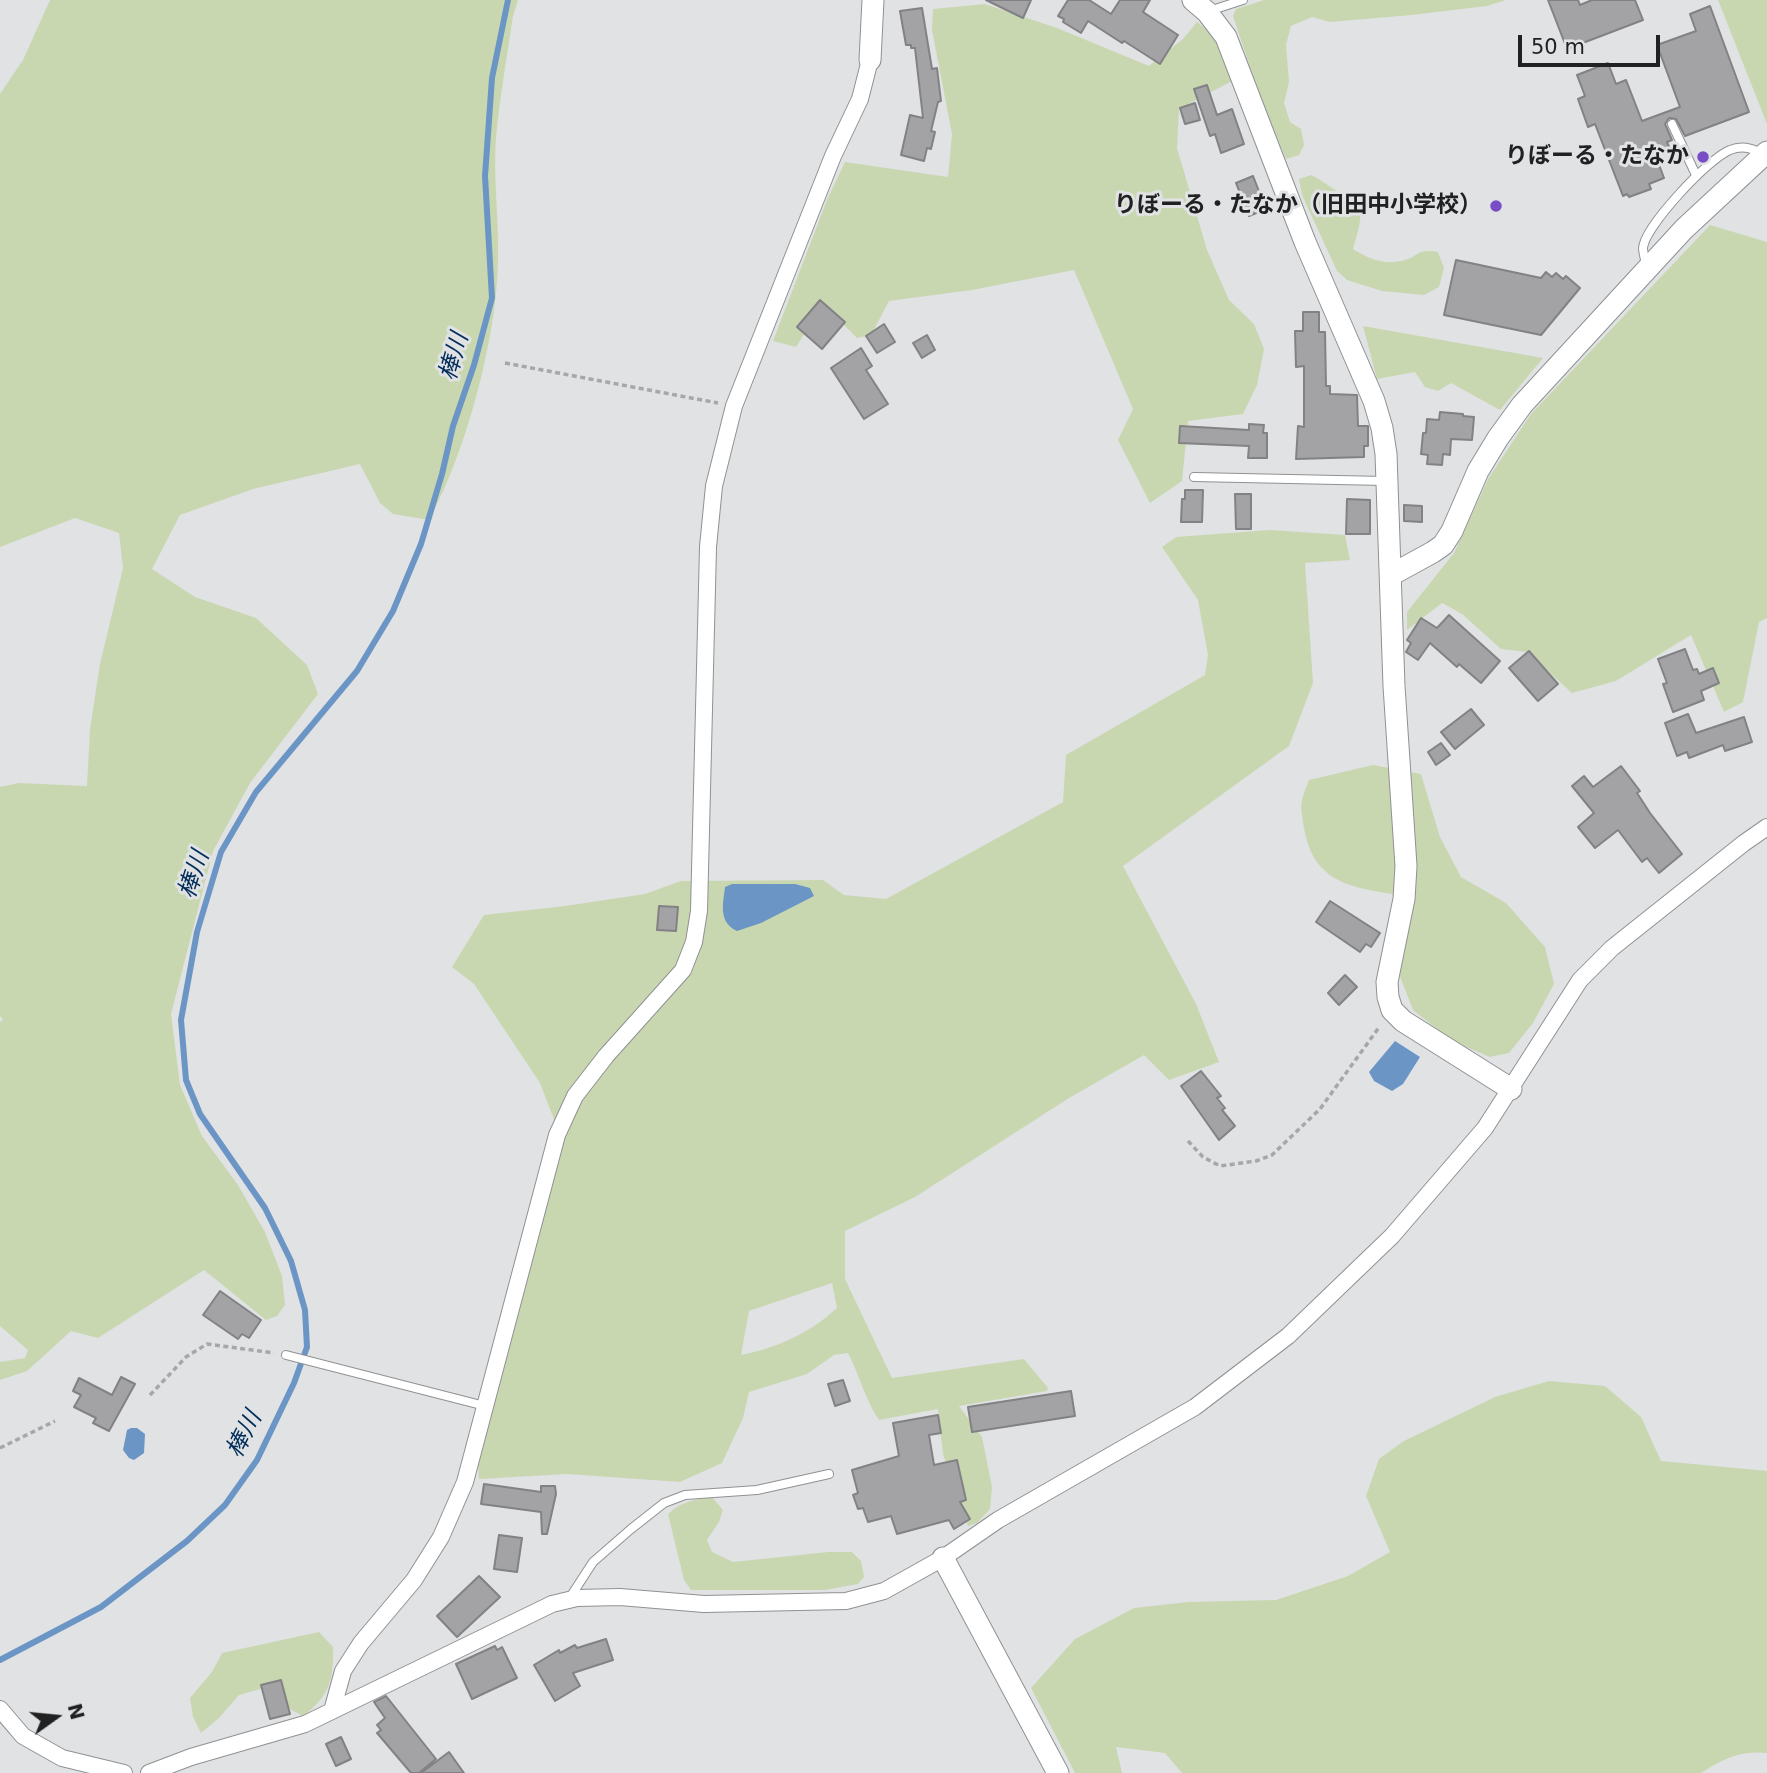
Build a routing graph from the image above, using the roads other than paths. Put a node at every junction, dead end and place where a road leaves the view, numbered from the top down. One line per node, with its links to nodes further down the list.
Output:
1 (873, 0): 4 (street)
2 (1243, 0): 3 (lane)
3 (1200, 6): 10 (street)
4 (870, 60): 15 (street)
5 (1672, 124): 7 (lane)
6 (1766, 153): 7 (lane); 8 (street)
7 (1696, 175): 8 (lane)
8 (1646, 269): 11 (street)
9 (1194, 477): 10 (lane)
10 (1388, 481): 11 (street)
11 (1391, 575): 13 (street)
12 (1767, 827): 13 (street)
13 (1511, 1089): 17 (street)
14 (286, 1355): 15 (lane)
15 (485, 1406): 20 (street)
16 (829, 1474): 18 (lane)
17 (943, 1558): 18 (street); 23 (street)
18 (568, 1600): 20 (street)
19 (0, 1709): 21 (street)
20 (332, 1711): 22 (street)
21 (124, 1773)
22 (149, 1773)
23 (1058, 1773)

